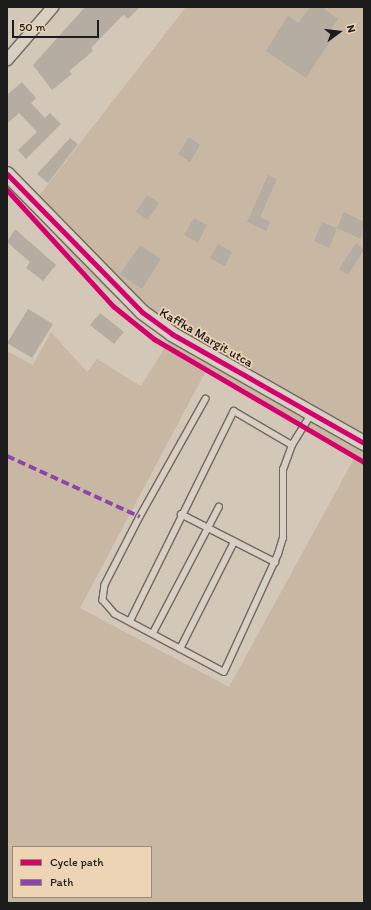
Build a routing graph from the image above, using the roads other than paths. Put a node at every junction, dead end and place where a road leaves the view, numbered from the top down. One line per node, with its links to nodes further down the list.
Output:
1 (52, 7): 2 (street)
2 (7, 59)
3 (7, 174): 5 (street, Kaffka Margit utca)
4 (206, 399): 13 (lane)
5 (312, 413): 6 (street, Kaffka Margit utca); 7 (lane)
6 (364, 443)
7 (292, 445): 9 (lane); 12 (lane)
8 (219, 508): 10 (lane)
9 (180, 514): 10 (lane); 13 (lane)
10 (208, 528): 11 (lane); 14 (lane)
11 (234, 542): 12 (lane); 15 (lane)
12 (275, 562): 15 (lane)
13 (130, 621): 14 (lane)
14 (153, 634): 15 (lane)
15 (180, 649)

